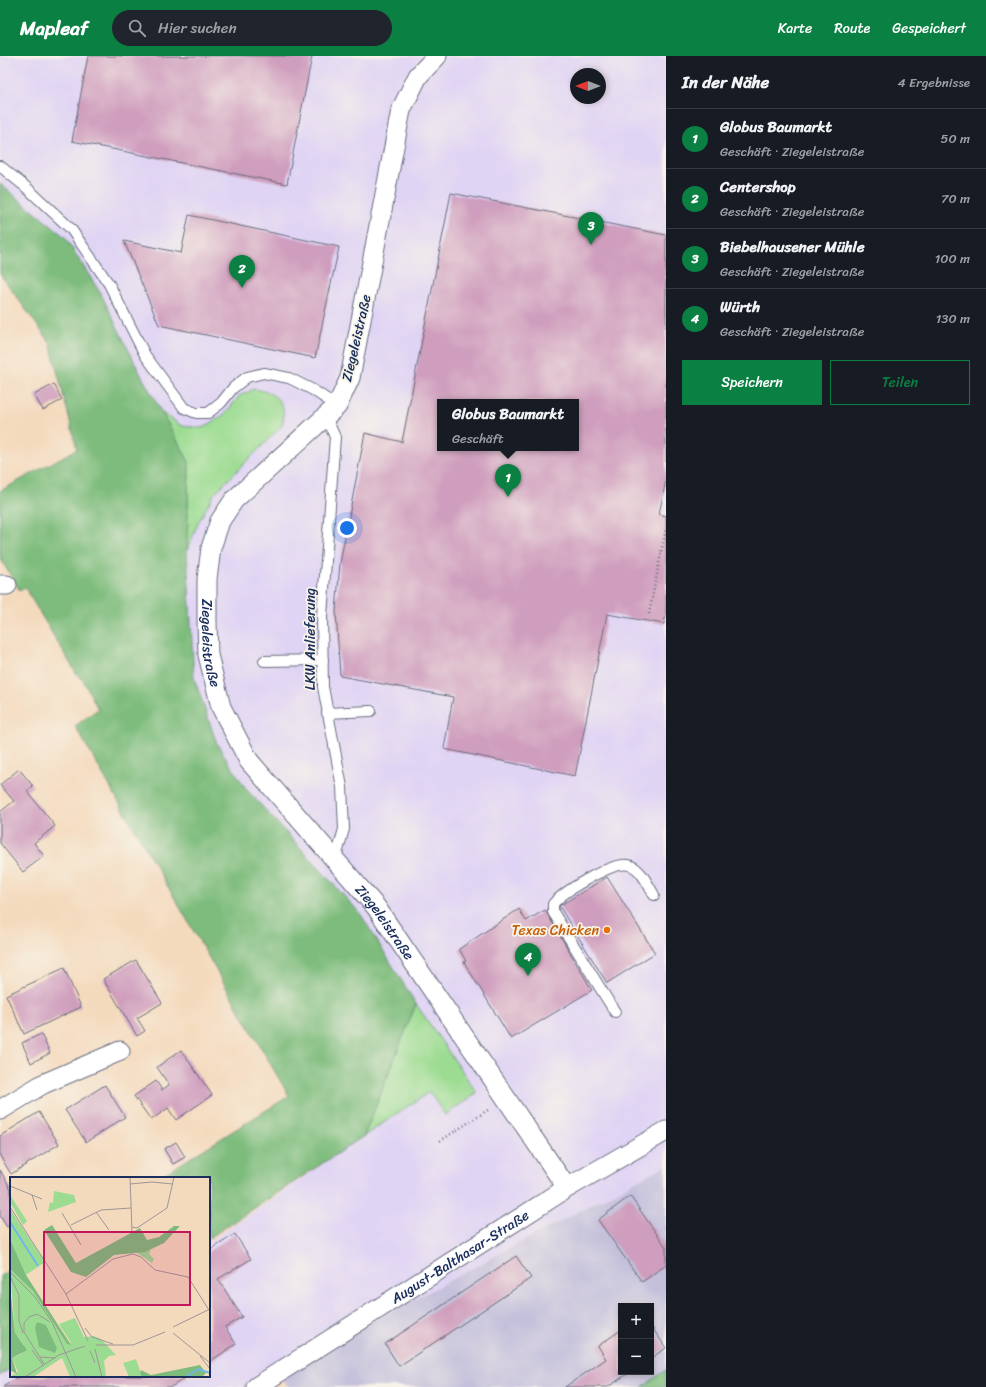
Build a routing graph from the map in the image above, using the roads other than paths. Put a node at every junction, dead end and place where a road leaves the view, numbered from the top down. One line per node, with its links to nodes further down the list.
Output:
1 (437, 56): 3 (street, Ziegeleistraße)
2 (0, 166): 3 (lane)
3 (331, 412): 4 (lane, LKW Anlieferung); 8 (street, Ziegeleistraße)
4 (322, 660): 5 (lane); 7 (lane, LKW Anlieferung)
5 (264, 661)
6 (372, 711): 7 (lane)
7 (327, 713): 8 (lane, LKW Anlieferung)
8 (335, 861): 14 (street, Ziegeleistraße)
9 (654, 895): 10 (lane)
10 (615, 1012)
11 (120, 1051): 12 (street)
12 (0, 1110)
13 (666, 1131): 14 (street, August-Balthasar-Straße)
14 (567, 1188): 15 (street, August-Balthasar-Straße)
15 (256, 1387)

